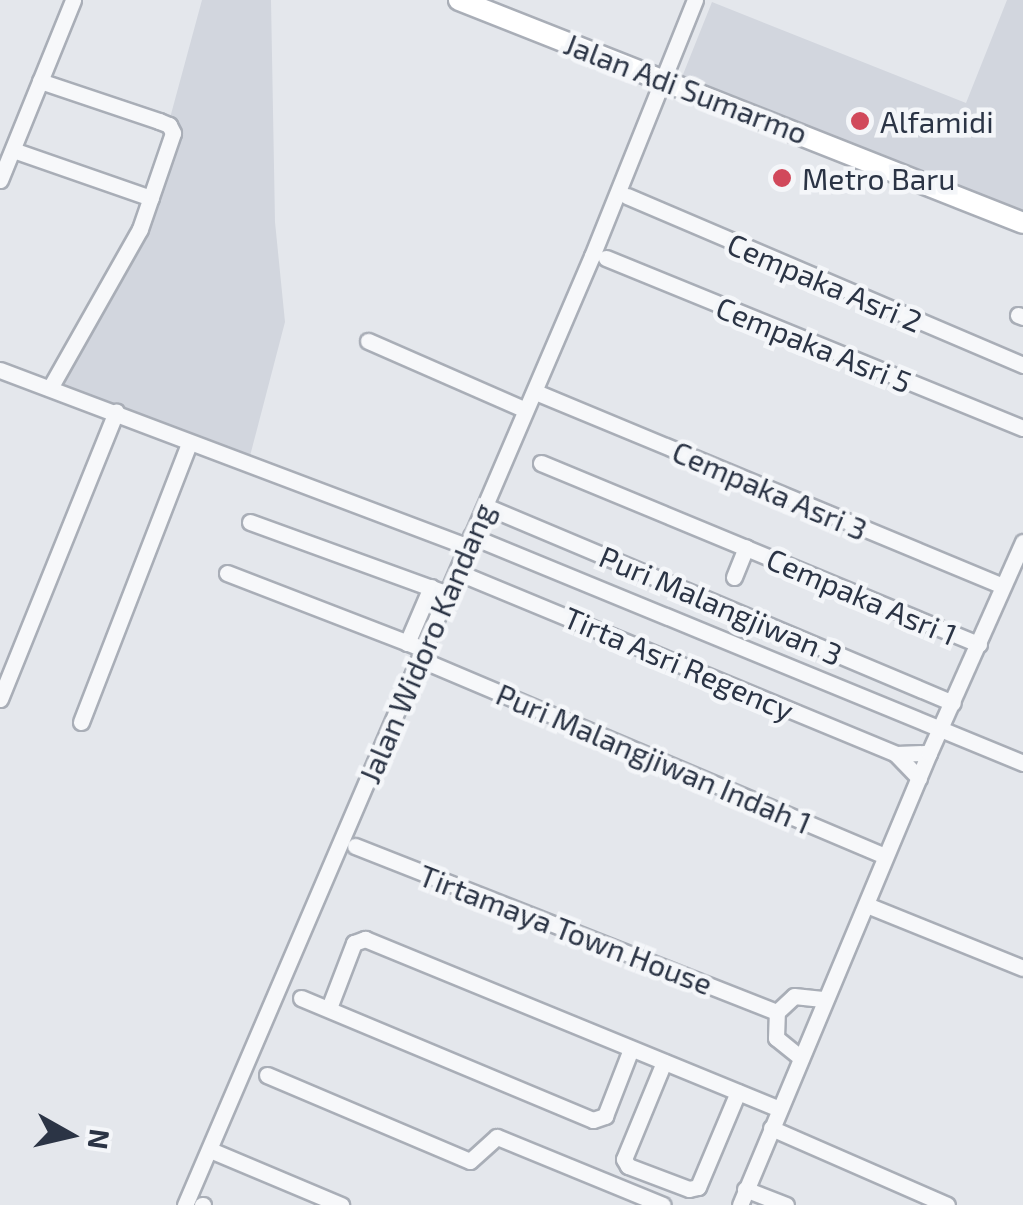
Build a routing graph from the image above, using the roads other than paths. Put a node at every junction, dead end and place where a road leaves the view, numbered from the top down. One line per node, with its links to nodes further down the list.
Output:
1 (74, 0): 5 (street)
2 (459, 0): 4 (main road, Jalan Adi Sumarmo)
3 (696, 0): 4 (street, Jalan Widoro Kandang)
4 (663, 79): 10 (main road, Jalan Adi Sumarmo); 17 (street, Jalan Widoro Kandang)
5 (40, 81): 6 (street); 9 (street)
6 (13, 150): 7 (street); 9 (street)
7 (0, 180)
8 (627, 196): 13 (street, Cempaka Asri 2)
9 (151, 198): 15 (street)
10 (1023, 223)
11 (606, 258): 19 (street, Cempaka Asri 5)
12 (368, 341): 17 (street)
13 (1023, 365)
14 (0, 370): 15 (street)
15 (50, 388): 18 (street)
16 (538, 393): 30 (street, Cempaka Asri 3)
17 (524, 409): 24 (street, Jalan Widoro Kandang)
18 (116, 412): 20 (street); 34 (street)
19 (1023, 428)
20 (189, 443): 24 (street); 36 (street)
21 (541, 463): 26 (street, Cempaka Asri 1)
22 (490, 508): 35 (street, Puri Malangjiwan 3)
23 (250, 522): 31 (street)
24 (469, 541): 31 (street, Jalan Widoro Kandang); 37 (street)
25 (1023, 542): 30 (street)
26 (746, 548): 29 (street, Cempaka Asri 1); 32 (street, Cempaka Asri 1)
27 (227, 573): 33 (street, Puri Malangjiwan Indah 1)
28 (462, 574): 39 (street, Tirta Asri Regency)
29 (734, 577)
30 (1003, 586): 32 (street)
31 (438, 590): 33 (street, Jalan Widoro Kandang)
32 (978, 644): 35 (street)
33 (417, 651): 43 (street, Puri Malangjiwan Indah 1); 59 (street, Jalan Widoro Kandang)
34 (0, 699)
35 (953, 703): 37 (street)
36 (81, 722)
37 (940, 730): 38 (street); 40 (street)
38 (929, 753): 39 (street, Tirta Asri Regency); 41 (street)
39 (896, 754): 41 (street, Tirta Asri Regency)
40 (1023, 763)
41 (918, 778): 43 (street)
42 (355, 846): 49 (street, Tirtamaya Town House)
43 (885, 856): 44 (street)
44 (867, 904): 45 (street); 47 (street)
45 (1023, 968)
46 (301, 998): 48 (street)
47 (825, 999): 49 (street); 51 (street)
48 (329, 1008): 50 (street); 50 (street)
49 (777, 1012): 51 (street)
50 (631, 1049): 52 (street)
51 (801, 1058): 55 (street)
52 (664, 1062): 54 (street); 54 (street)
53 (267, 1075): 61 (street)
54 (738, 1092): 55 (street)
55 (779, 1109): 56 (street)
56 (771, 1128): 58 (street); 63 (street)
57 (215, 1152): 60 (street)
58 (742, 1197): 62 (street)
59 (186, 1205)
60 (342, 1205)
61 (663, 1205)
62 (786, 1205)
63 (947, 1205)

